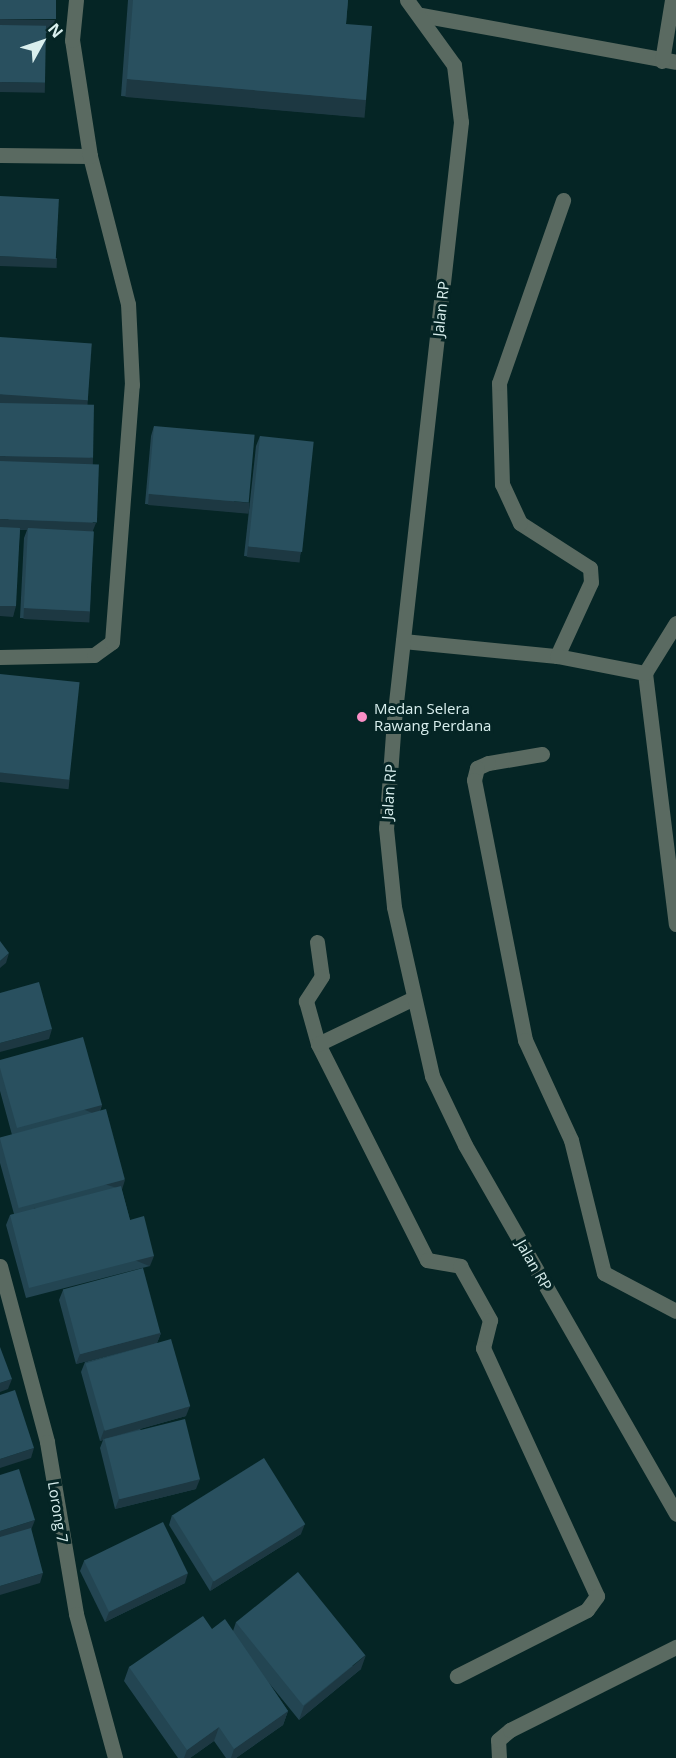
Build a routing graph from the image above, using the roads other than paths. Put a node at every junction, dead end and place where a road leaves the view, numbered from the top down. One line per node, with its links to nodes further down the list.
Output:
1 (76, 0): 7 (street)
2 (408, 0): 4 (street, Jalan RP)
3 (672, 0): 5 (street)
4 (421, 15): 5 (street); 10 (street, Jalan RP)
5 (669, 61)
6 (0, 155): 7 (street)
7 (90, 156): 12 (street)
8 (563, 200): 11 (street)
9 (676, 623): 13 (street)
10 (404, 640): 11 (street); 17 (street, Jalan RP)
11 (557, 656): 13 (street)
12 (0, 657)
13 (645, 673): 15 (street)
14 (542, 754): 20 (street)
15 (676, 924)
16 (317, 942): 18 (street)
17 (412, 999): 18 (street); 21 (street, Jalan RP)
18 (318, 1044): 23 (street)
19 (0, 1266): 24 (street, Lorong 7)
20 (676, 1311)
21 (676, 1514)
22 (674, 1653): 25 (street)
23 (457, 1676)
24 (115, 1758)
25 (499, 1758)

